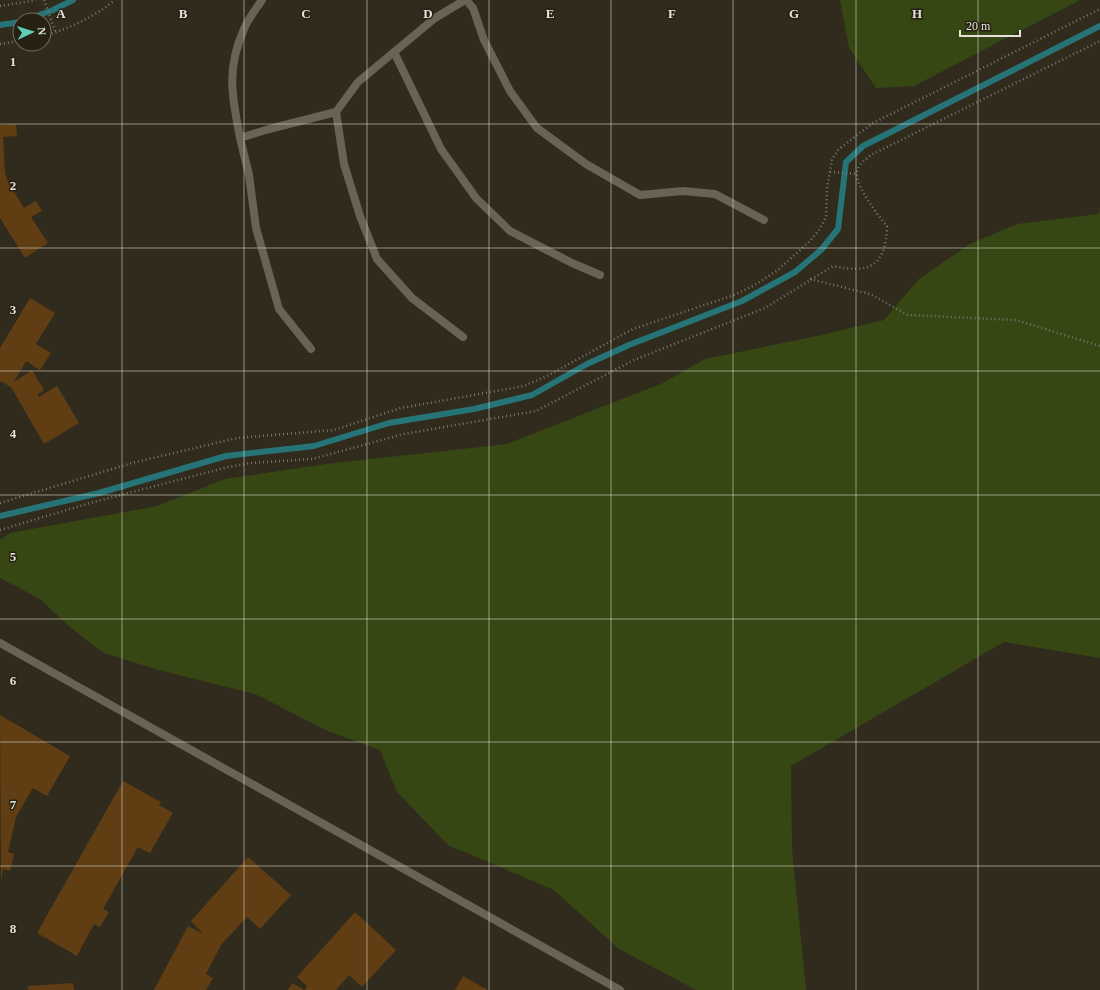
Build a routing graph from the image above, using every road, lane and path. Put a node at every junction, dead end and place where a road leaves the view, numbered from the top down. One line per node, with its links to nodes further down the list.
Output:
1 (36, 0): 6 (path)
2 (44, 0): 8 (path)
3 (115, 0): 8 (path)
4 (262, 0): 15 (lane)
5 (466, 0): 13 (lane); 18 (lane)
6 (0, 6)
7 (1100, 9): 16 (path)
8 (56, 33): 9 (path)
9 (52, 34)
10 (1100, 41): 17 (path)
11 (12, 42): 12 (path)
12 (0, 44)
13 (394, 52): 14 (lane); 19 (lane)
14 (336, 112): 15 (lane); 21 (lane)
15 (240, 138): 23 (lane)
16 (830, 172): 17 (path); 24 (path)
17 (857, 174): 20 (path)
18 (764, 220)
19 (600, 274)
20 (810, 279): 22 (path); 25 (path)
21 (463, 337)
22 (1100, 346)
23 (311, 349)
24 (0, 503)
25 (0, 530)
26 (0, 643): 27 (lane)
27 (620, 990)

